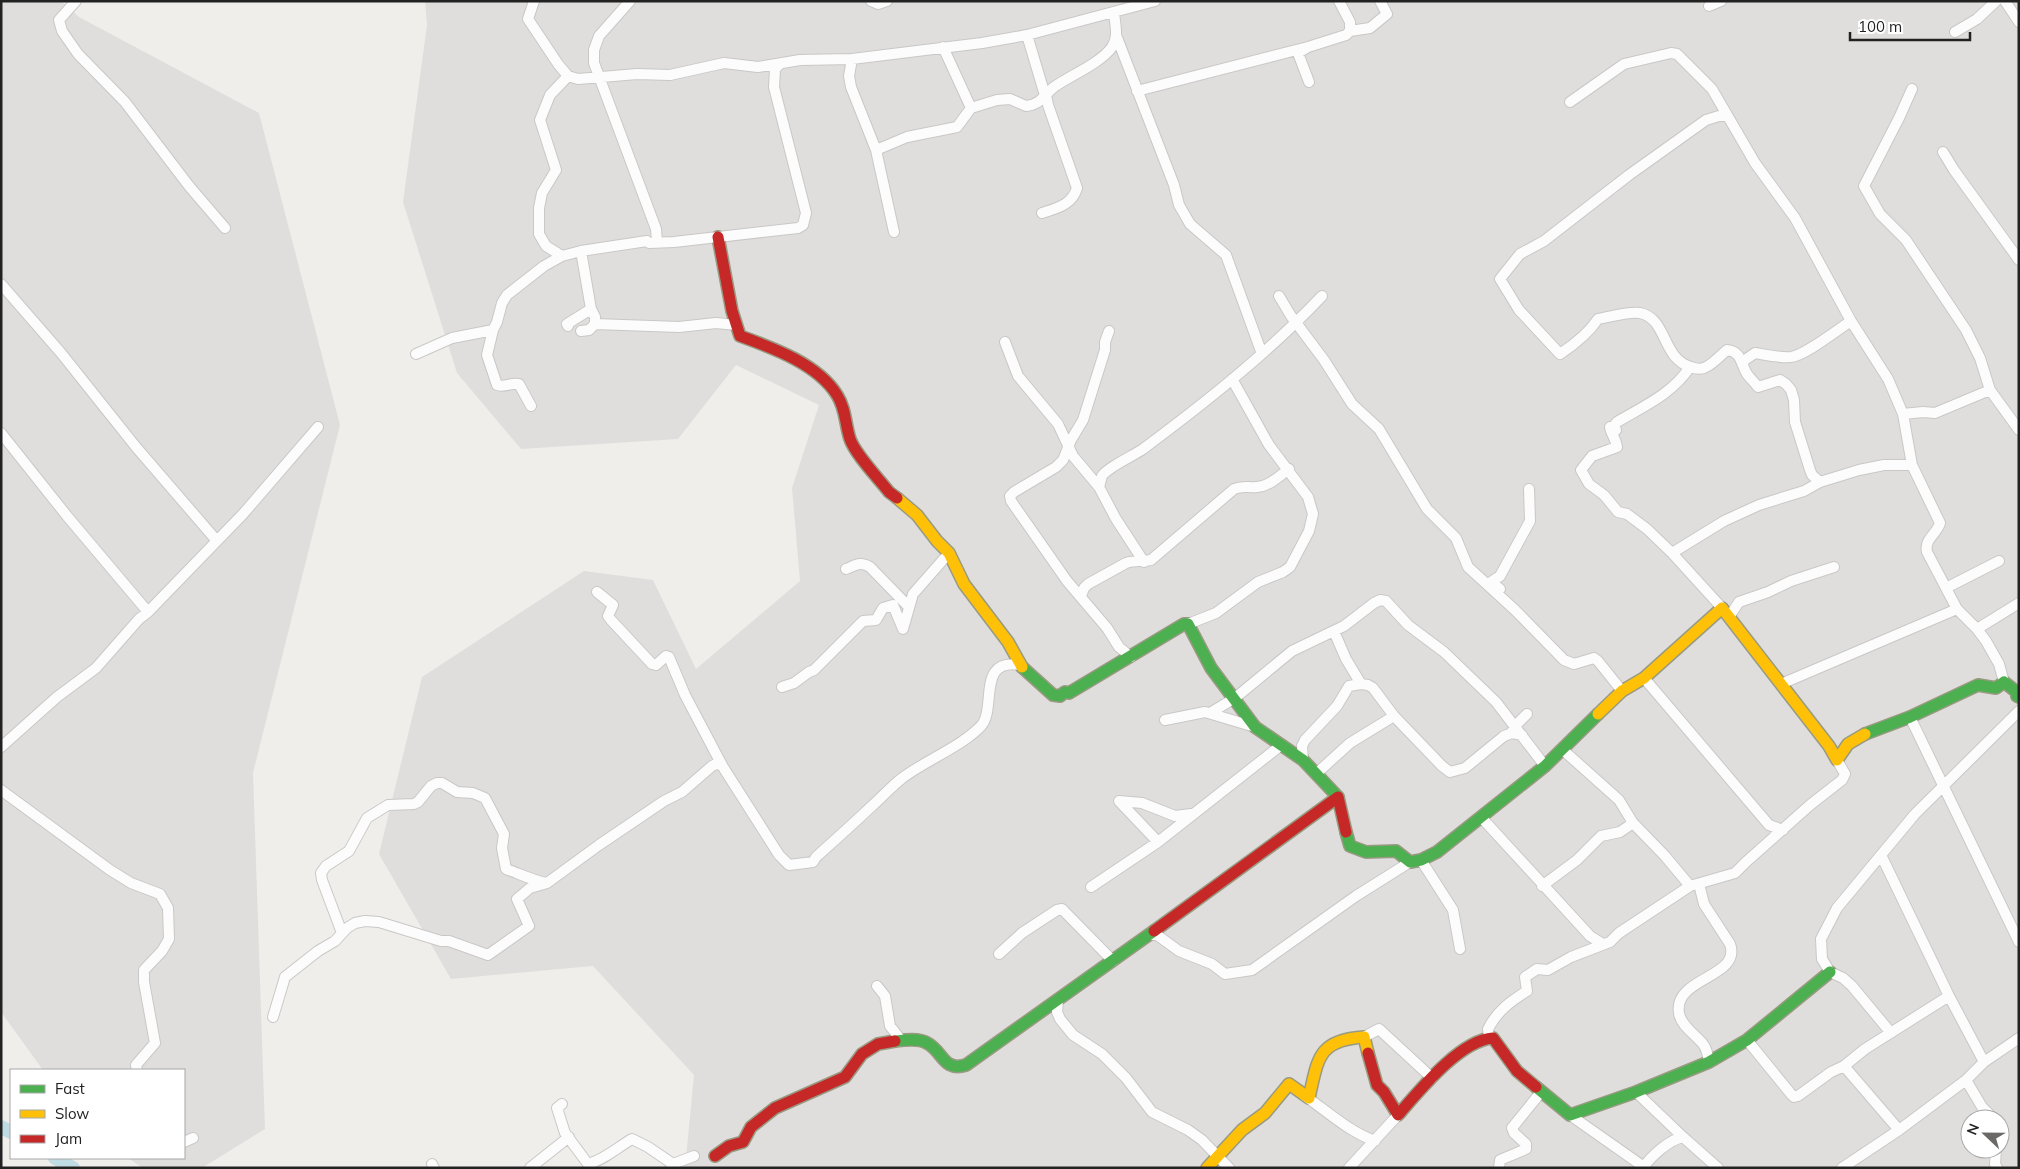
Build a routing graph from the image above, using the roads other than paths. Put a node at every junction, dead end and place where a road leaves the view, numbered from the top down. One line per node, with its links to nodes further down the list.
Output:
1 (76, 1): 35 (street)
2 (534, 1): 23 (street)
3 (871, 1): 4 (street)
4 (887, 1)
5 (1154, 1): 13 (street)
6 (1339, 1): 15 (street)
7 (1380, 1): 15 (street)
8 (1721, 1): 12 (street)
9 (1996, 1): 16 (street)
10 (2005, 1): 14 (street)
11 (623, 3): 24 (street)
12 (1709, 6)
13 (1114, 13): 17 (street); 18 (street)
14 (2019, 22)
15 (1350, 31): 20 (street)
16 (1955, 32)
17 (1116, 35): 27 (street); 28 (street)
18 (1027, 36): 19 (street); 28 (street)
19 (943, 47): 21 (street); 30 (street)
20 (1308, 47): 25 (street); 27 (street)
21 (852, 59): 22 (street); 32 (street)
22 (780, 64): 24 (street); 37 (street)
23 (568, 76): 24 (street); 40 (street)
24 (600, 78): 38 (street)
25 (1309, 82)
26 (1912, 89): 60 (street)
27 (1137, 91): 56 (street)
28 (1046, 95): 30 (street); 34 (street)
29 (1570, 102): 31 (street)
30 (971, 108): 32 (street)
31 (1727, 116): 46 (street); 58 (street)
32 (876, 150): 36 (street)
33 (1943, 152): 41 (street)
34 (1042, 213)
35 (225, 228)
36 (894, 232)
37 (718, 237): 38 (street); 49 (street)
38 (657, 242): 39 (street)
39 (581, 251): 40 (street); 45 (street)
40 (562, 256): 51 (street)
41 (2019, 260)
42 (1, 284): 72 (street)
43 (1279, 296): 48 (street)
44 (1322, 296): 48 (street)
45 (591, 309): 47 (street); 50 (street)
46 (1851, 321): 57 (street); 62 (street)
47 (595, 324): 49 (street); 52 (street)
48 (1296, 324): 56 (street); 85 (street)
49 (736, 325): 73 (street)
50 (568, 326)
51 (493, 330): 55 (street); 61 (street)
52 (581, 331)
53 (1109, 331): 66 (street)
54 (1005, 342): 66 (street)
55 (416, 354)
56 (1262, 354): 59 (street)
57 (1742, 362): 58 (street); 69 (street)
58 (1690, 367): 74 (street)
59 (1232, 379): 68 (street); 70 (street)
60 (1990, 390): 62 (street); 64 (street)
61 (531, 406)
62 (1903, 414): 67 (street)
63 (318, 427): 72 (street)
64 (2019, 430)
65 (1, 432): 86 (street)
66 (1068, 448): 70 (street); 81 (street)
67 (1912, 465): 69 (street); 79 (street)
68 (1289, 469): 76 (street); 88 (street)
69 (1820, 482): 74 (street)
70 (1099, 488): 76 (street)
71 (1529, 489): 85 (street)
72 (217, 541): 86 (street)
73 (949, 553): 83 (street); 92 (street)
74 (1672, 553): 87 (street)
75 (1999, 561): 79 (street)
76 (1144, 562): 81 (street)
77 (1834, 567): 87 (street)
78 (846, 570): 83 (street)
79 (1946, 588): 84 (street)
80 (597, 592): 115 (street)
81 (1081, 596): 91 (street)
82 (2019, 603): 89 (street)
83 (908, 606): 97 (street)
84 (1957, 609): 89 (street); 96 (street)
85 (1515, 610): 98 (street)
86 (148, 612): 110 (street)
87 (1726, 612): 93 (street); 96 (street)
88 (1188, 624): 91 (street); 100 (street)
89 (1977, 628): 94 (street)
90 (1336, 636): 95 (street)
91 (1131, 657): 92 (street)
92 (1020, 665): 115 (street)
93 (1644, 678): 98 (street); 123 (street)
94 (2004, 682): 99 (street); 105 (street)
95 (1361, 684): 104 (street); 112 (street)
96 (1781, 684): 113 (street)
97 (782, 687)
98 (1622, 690): 111 (street)
99 (2019, 697)
100 (1235, 698): 102 (street); 107 (street); 108 (street)
101 (2019, 711): 117 (street)
102 (1210, 713): 106 (street); 107 (street)
103 (1527, 714): 108 (street)
104 (1394, 716): 108 (street); 116 (street)
105 (1910, 717): 113 (street); 117 (street)
106 (1165, 720)
107 (1254, 727): 109 (street)
108 (1516, 731): 114 (street)
109 (1280, 746): 112 (street); 120 (street)
110 (1, 747)
111 (1563, 750): 114 (street); 122 (street)
112 (1303, 760): 116 (street)
113 (1838, 760): 123 (street)
114 (1545, 766): 121 (street)
115 (723, 767): 127 (street)
116 (1317, 773): 119 (street)
117 (1944, 784): 125 (street); 133 (street)
118 (1, 790): 152 (street)
119 (1338, 797): 126 (street); 132 (street)
120 (1191, 814): 124 (street); 124 (street)
121 (1481, 817): 126 (street); 129 (street)
122 (1633, 823): 128 (street); 129 (street)
123 (1783, 830): 128 (street)
124 (1158, 842): 130 (street)
125 (1881, 855): 138 (street); 140 (street)
126 (1415, 861): 132 (street); 135 (street)
127 (547, 884): 131 (street); 131 (street)
128 (1694, 885): 134 (street); 149 (street)
129 (1542, 886): 134 (street)
130 (1091, 887)
131 (342, 933): 142 (street)
132 (1148, 935): 137 (street)
133 (2019, 942)
134 (1603, 944): 144 (street)
135 (1460, 949)
136 (999, 954): 137 (street)
137 (1113, 961): 141 (street)
138 (1830, 972): 143 (street); 148 (street)
139 (877, 986): 147 (street)
140 (1949, 996): 143 (street); 150 (street)
141 (1058, 1000): 147 (street); 168 (street)
142 (273, 1017)
143 (1891, 1032): 151 (street)
144 (1489, 1037): 153 (street); 156 (street)
145 (1364, 1038): 153 (street); 155 (street); 161 (street)
146 (2019, 1038): 150 (street)
147 (901, 1040): 167 (street)
148 (1747, 1040): 149 (street); 151 (street)
149 (1710, 1062): 157 (street)
150 (1984, 1062): 154 (street)
151 (1844, 1066): 162 (street)
152 (137, 1069)
153 (1432, 1078): 161 (street)
154 (1966, 1080): 159 (street); 162 (street)
155 (1289, 1084): 165 (street); 168 (street)
156 (1541, 1092): 160 (street); 175 (street)
157 (1636, 1092): 160 (street); 164 (street)
158 (562, 1104): 163 (street)
159 (1984, 1109)
160 (1570, 1114): 176 (street)
161 (1398, 1115): 165 (street)
162 (1899, 1130): 170 (street)
163 (568, 1137): 169 (street); 171 (street)
164 (1682, 1137): 176 (street); 177 (street)
165 (1375, 1141): 174 (street)
166 (694, 1156): 169 (street)
167 (715, 1156)
168 (1219, 1157): 172 (street); 173 (street)
169 (672, 1166)
170 (1846, 1167)
171 (530, 1168)
172 (1207, 1168)
173 (1229, 1168)
174 (1349, 1168)
175 (1499, 1168)
176 (1644, 1168)
177 (1718, 1168)

